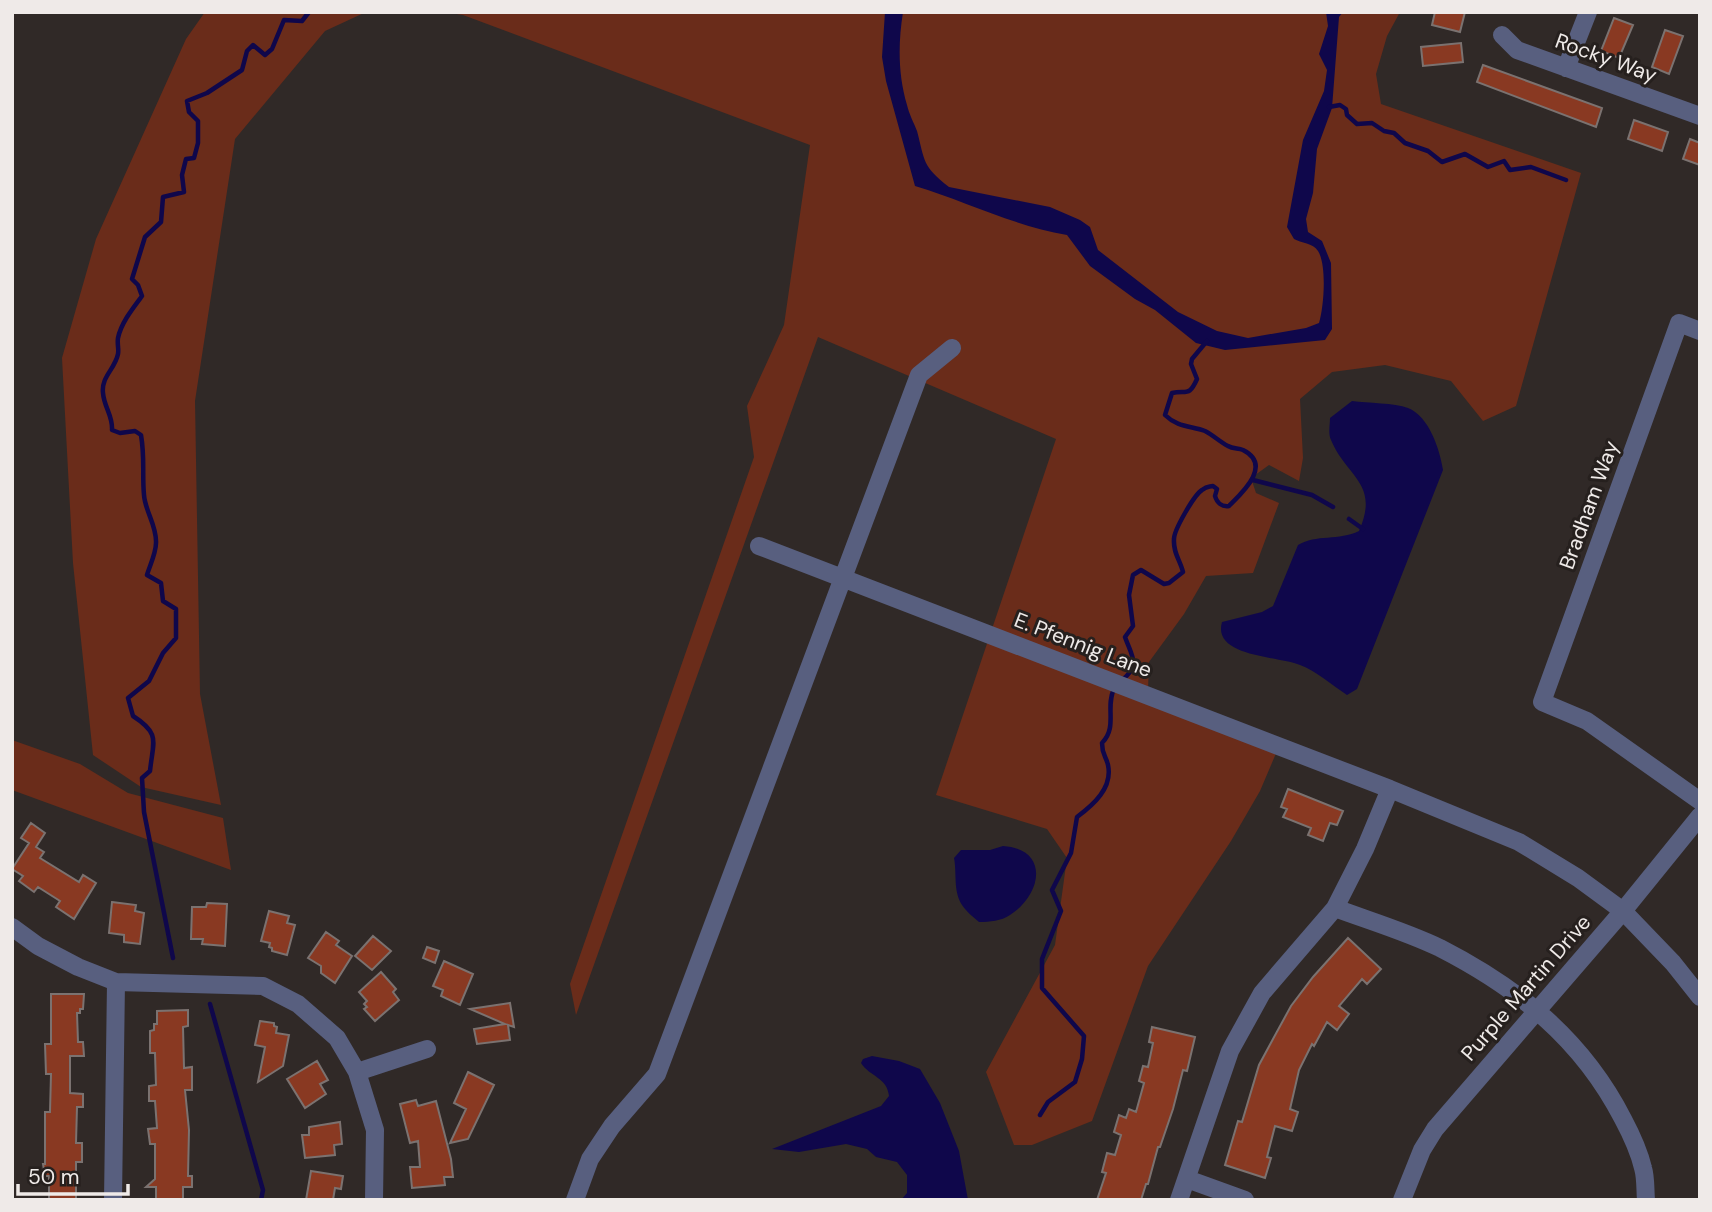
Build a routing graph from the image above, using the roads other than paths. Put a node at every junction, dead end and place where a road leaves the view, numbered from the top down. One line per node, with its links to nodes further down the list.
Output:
1 (1588, 12): 3 (street)
2 (1502, 35): 3 (street, Rocky Way)
3 (1566, 68): 4 (street, Rocky Way)
4 (1700, 116)
5 (1700, 331): 10 (street, Bradham Way)
6 (952, 348): 8 (street)
7 (759, 546): 8 (street, E. Pfennig Lane)
8 (844, 577): 9 (street, E. Pfennig Lane); 23 (street)
9 (1390, 789): 12 (street); 13 (street, E. Pfennig Lane)
10 (1700, 800)
11 (1700, 816): 13 (street, Purple Martin Drive)
12 (1335, 908): 17 (street); 20 (street)
13 (1623, 911): 16 (street, E. Pfennig Lane); 17 (street, Purple Martin Drive)
14 (12, 927): 15 (street)
15 (116, 982): 19 (street); 21 (street)
16 (1700, 997)
17 (1537, 1010): 26 (street, Purple Martin Drive); 27 (street)
18 (427, 1049): 19 (street)
19 (357, 1072): 22 (street)
20 (1187, 1179): 24 (street); 25 (street)
21 (113, 1200)
22 (374, 1200)
23 (575, 1200)
24 (1180, 1200)
25 (1245, 1200)
26 (1402, 1200)
27 (1646, 1200)

